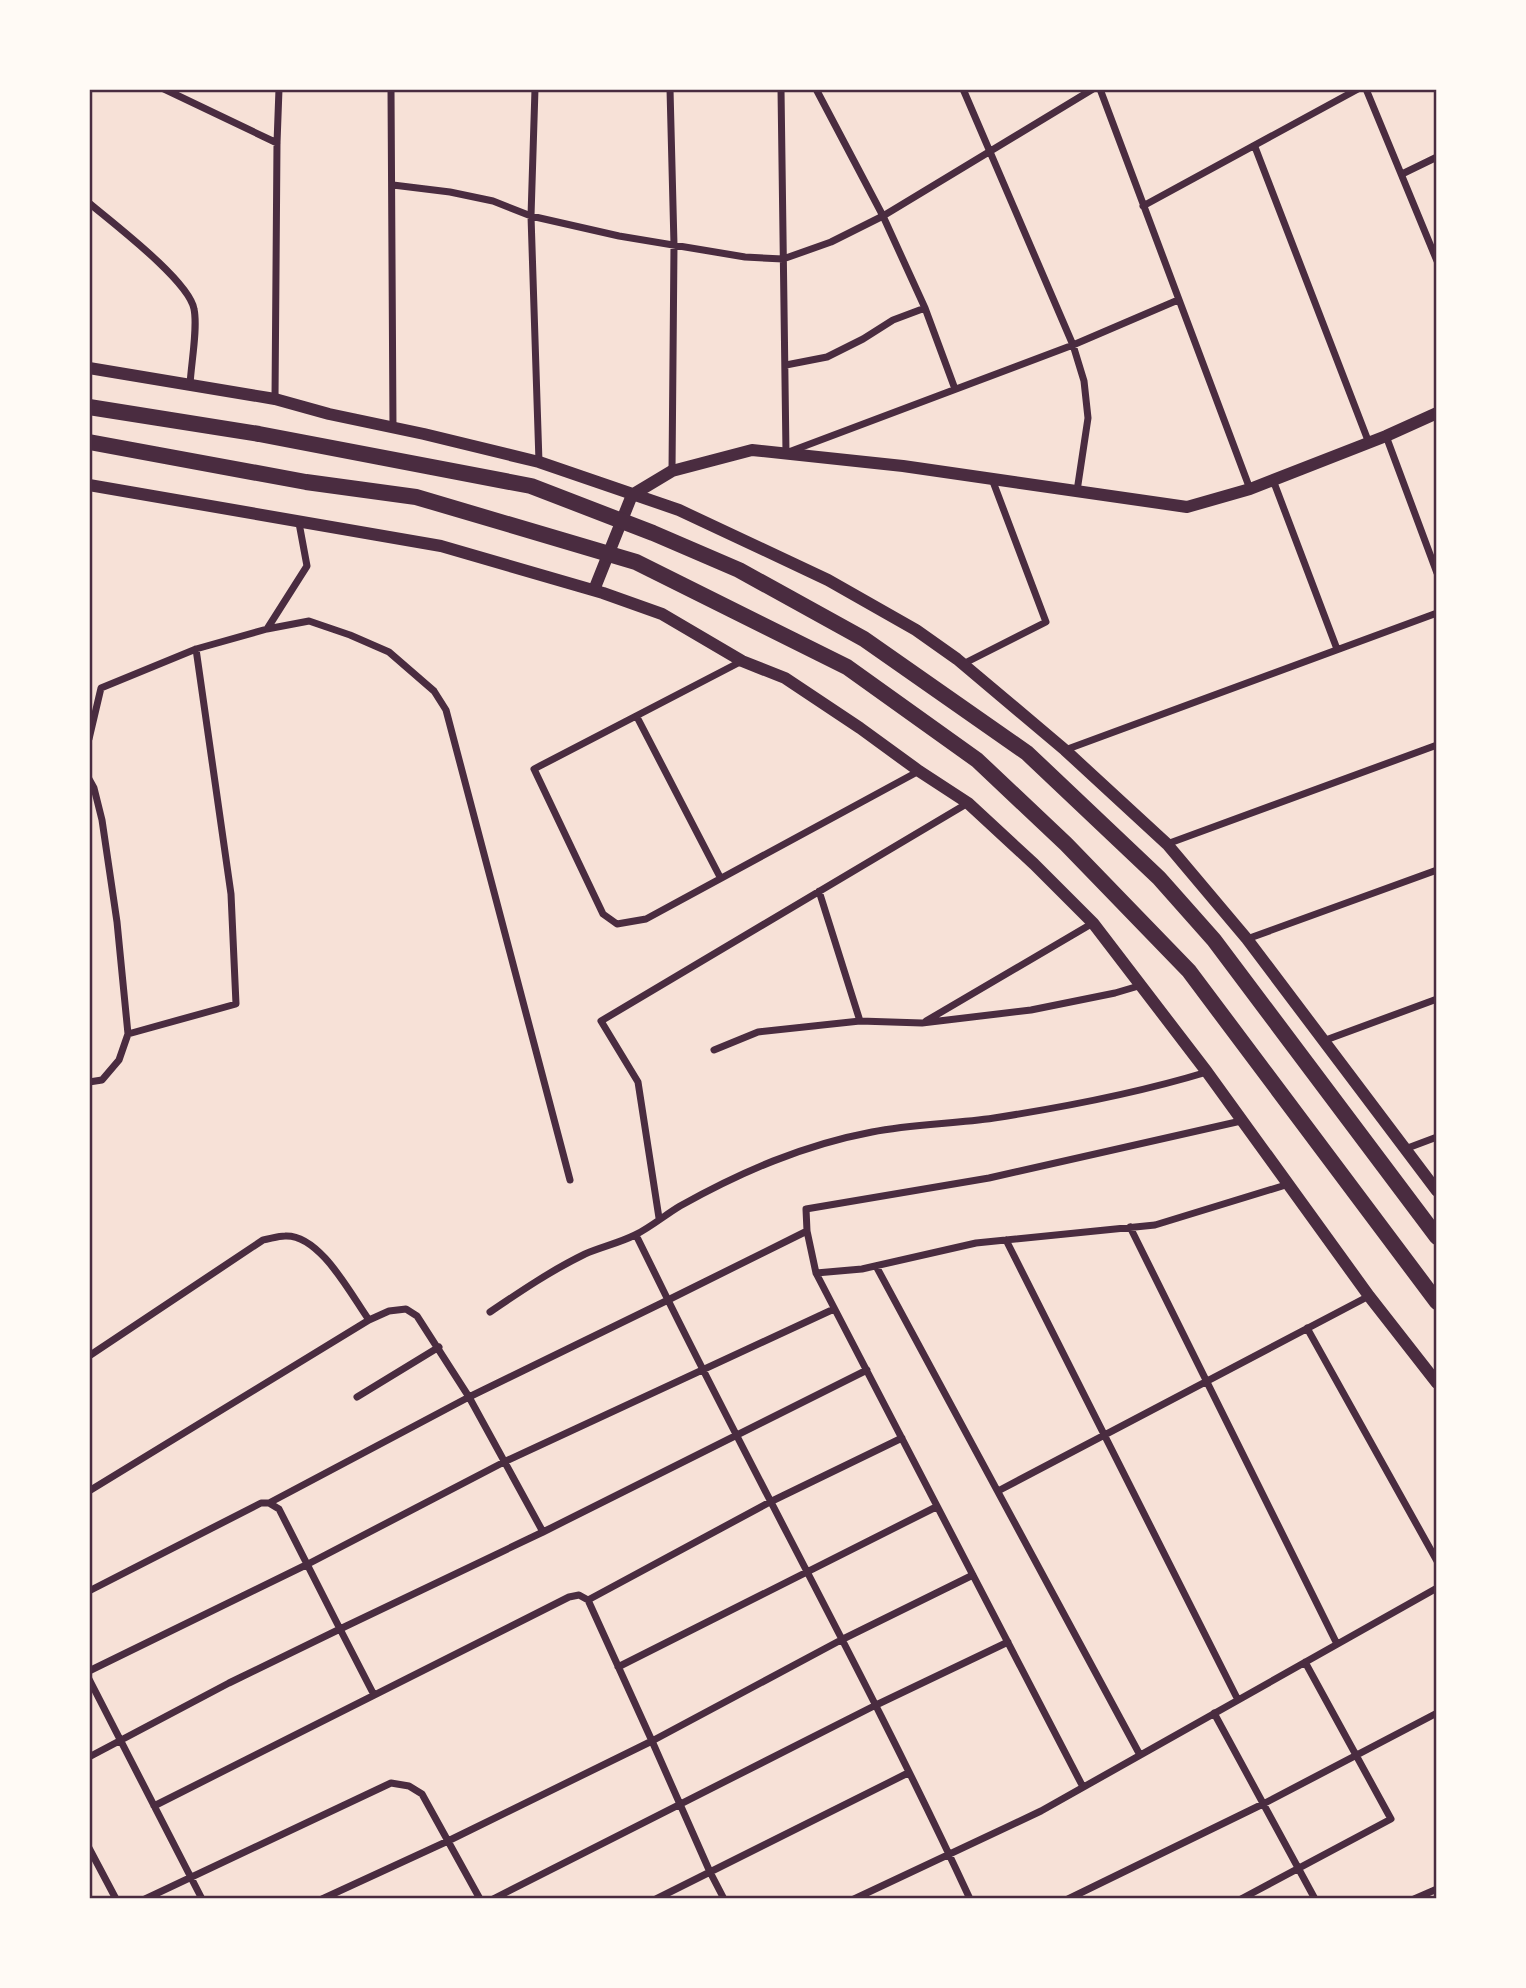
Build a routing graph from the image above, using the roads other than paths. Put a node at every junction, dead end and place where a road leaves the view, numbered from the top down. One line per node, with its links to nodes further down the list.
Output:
1 (164, 89): 13 (street)
2 (279, 89): 13 (street)
3 (391, 89): 18 (street)
4 (535, 89): 21 (street)
5 (670, 89): 23 (street)
6 (781, 89): 24 (street)
7 (816, 89): 22 (street)
8 (963, 89): 15 (street)
9 (1093, 89): 15 (street)
10 (1100, 89): 20 (street)
11 (1359, 89): 14 (street)
12 (1366, 89): 17 (street)
13 (276, 143): 33 (street)
14 (1255, 146): 20 (street); 39 (street)
15 (989, 151): 22 (street); 28 (street)
16 (1437, 157): 17 (street)
17 (1402, 174): 25 (street)
18 (393, 184): 21 (street); 36 (street)
19 (89, 203): 31 (street)
20 (1143, 205): 26 (street)
21 (531, 216): 23 (street); 41 (street)
22 (883, 216): 24 (street); 27 (street)
23 (674, 245): 24 (street); 42 (street)
24 (783, 259): 29 (street)
25 (1437, 261)
26 (1178, 300): 28 (street); 46 (street)
27 (925, 308): 29 (street); 32 (street)
28 (1073, 345): 32 (street); 47 (street)
29 (786, 365): 40 (street)
30 (89, 368): 31 (street)
31 (190, 385): 33 (street)
32 (955, 389): 40 (street)
33 (275, 399): 36 (street)
34 (89, 407): 49 (highway)
35 (1437, 413): 37 (street)
36 (393, 427): 41 (street)
37 (1386, 436): 39 (street); 52 (street)
38 (89, 442): 51 (highway)
39 (1369, 443): 44 (street)
40 (786, 453): 42 (street); 43 (street)
41 (538, 462): 48 (street)
42 (672, 471): 48 (street)
43 (991, 479): 47 (street); 59 (street)
44 (1273, 480): 46 (street); 57 (street)
45 (89, 485): 50 (street)
46 (1250, 489): 47 (street)
47 (1077, 491)
48 (632, 495): 49 (street); 59 (street)
49 (622, 521): 51 (street); 92 (highway)
50 (299, 523): 53 (street); 55 (street)
51 (609, 554): 53 (street); 98 (highway)
52 (1437, 573)
53 (594, 590): 58 (street)
54 (1437, 613): 57 (street)
55 (267, 629): 56 (street); 85 (street)
56 (196, 649): 61 (street); 77 (street)
57 (1337, 649): 63 (street)
58 (742, 661): 60 (street); 64 (street)
59 (963, 664): 63 (street)
60 (637, 717): 69 (street); 69 (street)
61 (89, 739)
62 (1437, 745): 67 (street)
63 (1065, 750): 67 (street)
64 (919, 771): 66 (street); 69 (street)
65 (89, 779): 77 (street)
66 (968, 803): 70 (street); 71 (street)
67 (1167, 845): 72 (street)
68 (1437, 870): 72 (street)
69 (720, 877)
70 (819, 891): 75 (street); 88 (street)
71 (1093, 923): 73 (street); 76 (street)
72 (1247, 939): 78 (street)
73 (1142, 985): 76 (street); 80 (street)
74 (1437, 999): 78 (street)
75 (860, 1021): 76 (street); 79 (street)
76 (922, 1023)
77 (128, 1034): 81 (street)
78 (1323, 1041): 84 (street)
79 (714, 1050)
80 (1207, 1072): 82 (street); 88 (street)
81 (89, 1082)
82 (1241, 1121): 86 (street); 90 (street)
83 (1437, 1137): 84 (street)
84 (1405, 1149): 87 (street)
85 (570, 1180)
86 (1289, 1184): 89 (street); 96 (street)
87 (1437, 1191)
88 (659, 1218): 91 (street)
89 (1130, 1227): 93 (street); 107 (street)
90 (807, 1231): 95 (street); 97 (street)
91 (636, 1235): 97 (street); 100 (street)
92 (1437, 1237)
93 (1006, 1240): 94 (street); 111 (street)
94 (876, 1266): 95 (street); 116 (street)
95 (816, 1273): 99 (street)
96 (1369, 1296): 102 (street); 108 (street)
97 (668, 1300): 105 (street); 110 (street)
98 (1437, 1302)
99 (834, 1309): 105 (street); 106 (street)
100 (490, 1312)
101 (369, 1320): 103 (street); 104 (street); 115 (street)
102 (1307, 1328): 107 (street); 121 (street)
103 (439, 1347): 109 (street); 110 (street)
104 (89, 1356)
105 (703, 1370): 112 (street); 114 (street)
106 (867, 1370): 112 (street); 113 (street)
107 (1206, 1381): 111 (street); 131 (street)
108 (1437, 1383)
109 (357, 1397)
110 (469, 1397): 114 (street); 118 (street)
111 (1105, 1434): 116 (street); 137 (street)
112 (736, 1435): 117 (street); 120 (street)
113 (902, 1438): 117 (street); 119 (street)
114 (506, 1461): 120 (street); 122 (street)
115 (89, 1491)
116 (999, 1491): 143 (street)
117 (770, 1502): 123 (street); 127 (street)
118 (269, 1503): 122 (street); 126 (street)
119 (936, 1507): 123 (street); 124 (street)
120 (543, 1532): 128 (street)
121 (1437, 1560)
122 (308, 1564): 128 (street); 134 (street)
123 (806, 1571): 129 (street); 133 (street)
124 (973, 1575): 129 (street); 130 (street)
125 (1437, 1588): 131 (street)
126 (89, 1591)
127 (588, 1600): 133 (street); 136 (street)
128 (340, 1629): 136 (street); 141 (street)
129 (841, 1640): 138 (street); 142 (street)
130 (1008, 1642): 138 (street); 147 (street)
131 (1337, 1644): 132 (street)
132 (1305, 1662): 137 (street); 144 (street)
133 (618, 1667): 142 (street)
134 (89, 1671)
135 (89, 1679): 141 (street)
136 (374, 1695): 150 (street)
137 (1238, 1700): 139 (street)
138 (874, 1706): 146 (street); 149 (street)
139 (1214, 1713): 143 (street); 148 (street)
140 (1437, 1713): 144 (street)
141 (121, 1741): 145 (street); 150 (street)
142 (652, 1741): 149 (street); 151 (street)
143 (1140, 1755): 147 (street)
144 (1356, 1756): 148 (street); 154 (street)
145 (89, 1757)
146 (908, 1773): 153 (street); 155 (street)
147 (1083, 1787): 153 (street)
148 (1265, 1803): 154 (street); 168 (street)
149 (680, 1805): 155 (street); 163 (street)
150 (153, 1806): 156 (street)
151 (448, 1840): 156 (street); 161 (street); 162 (street)
152 (89, 1848): 158 (street)
153 (950, 1854): 166 (street); 167 (street)
154 (1300, 1870): 169 (street); 170 (street)
155 (710, 1872): 164 (street); 165 (street)
156 (191, 1876): 159 (street); 160 (street)
157 (1437, 1889): 171 (street)
158 (116, 1899)
159 (145, 1899)
160 (202, 1899)
161 (322, 1899)
162 (480, 1899)
163 (493, 1899)
164 (656, 1899)
165 (724, 1899)
166 (854, 1899)
167 (971, 1899)
168 (1068, 1899)
169 (1241, 1899)
170 (1315, 1899)
171 (1414, 1899)

